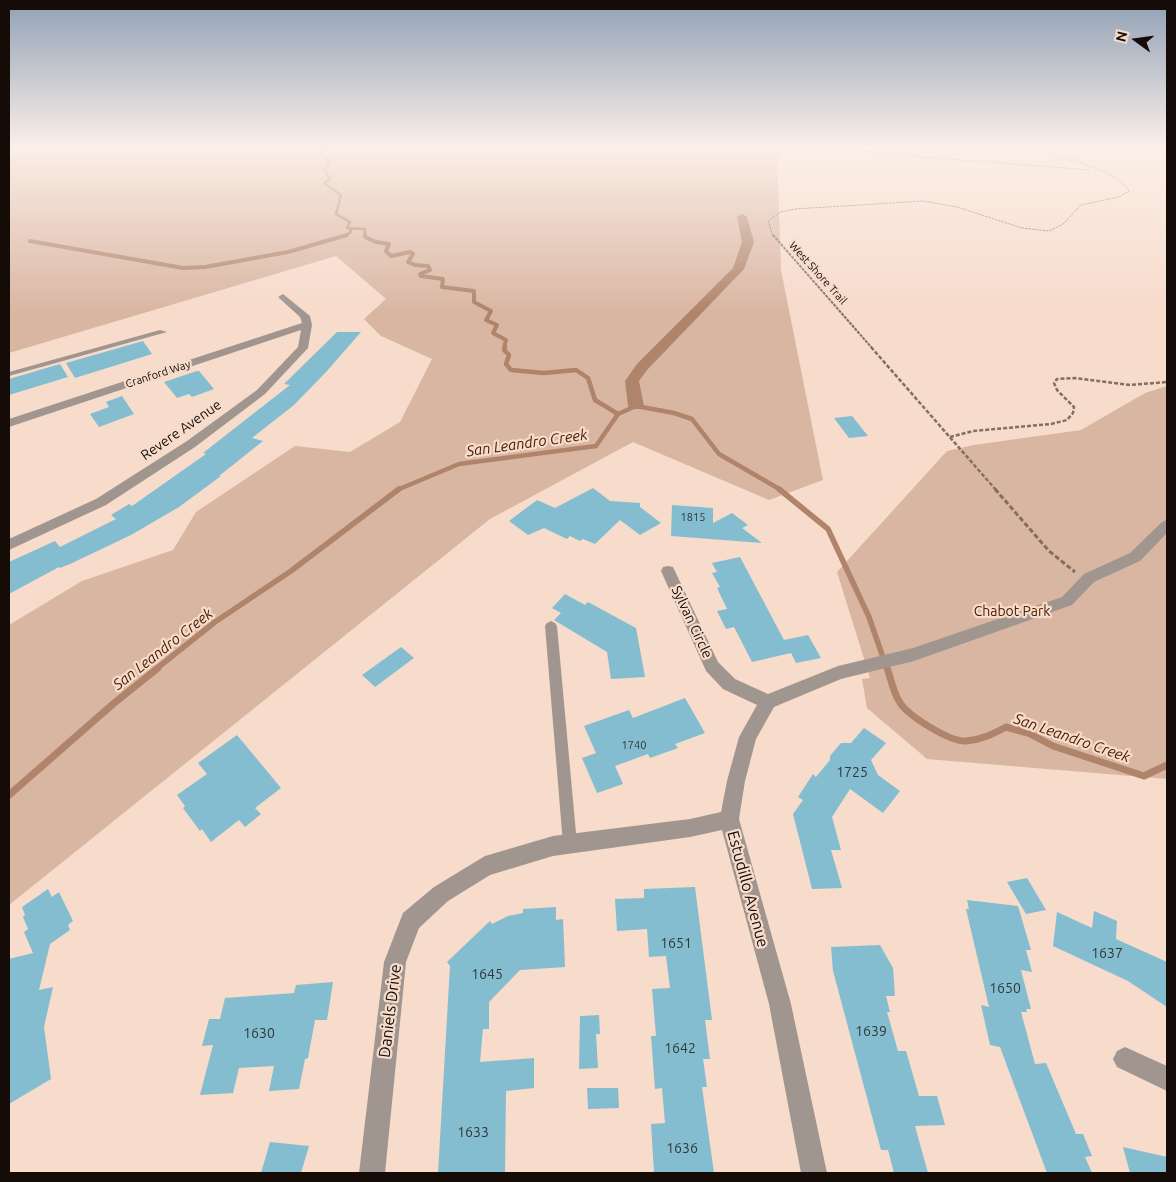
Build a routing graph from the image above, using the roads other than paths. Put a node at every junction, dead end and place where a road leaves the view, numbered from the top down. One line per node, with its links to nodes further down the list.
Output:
1 (283, 297): 2 (street)
2 (307, 325): 5 (street, Cranford Way); 7 (street, Revere Avenue)
3 (163, 332): 4 (lane)
4 (9, 374)
5 (9, 422)
6 (1167, 525): 10 (street)
7 (9, 545)
8 (668, 571): 10 (street, Sylvan Circle)
9 (552, 626): 12 (lane)
10 (768, 702): 11 (street, Estudillo Avenue)
11 (728, 819): 12 (street, Daniels Drive); 16 (street, Estudillo Avenue)
12 (570, 844): 15 (street, Daniels Drive)
13 (1125, 1059): 14 (street)
14 (1167, 1079)
15 (372, 1173)
16 (814, 1173)

